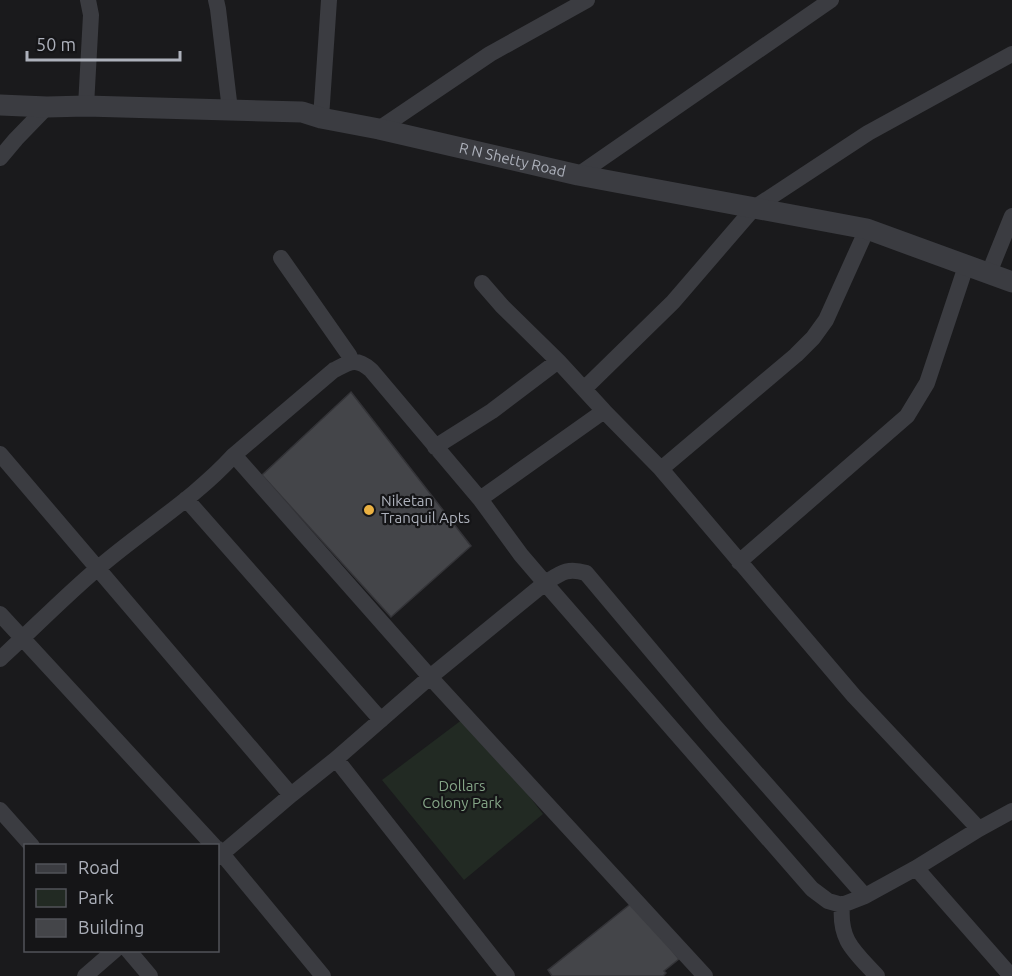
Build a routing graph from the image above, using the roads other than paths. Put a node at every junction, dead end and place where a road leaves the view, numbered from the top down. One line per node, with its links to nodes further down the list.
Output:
1 (88, 0): 8 (street)
2 (216, 0): 10 (street)
3 (329, 0): 11 (street)
4 (587, 0): 12 (street)
5 (831, 0): 14 (street)
6 (1012, 54): 15 (street)
7 (0, 105): 9 (street, R N Shetty Road)
8 (86, 106): 9 (street, R N Shetty Road); 10 (street, R N Shetty Road)
9 (47, 107): 13 (street)
10 (230, 110): 11 (street, R N Shetty Road)
11 (321, 118): 12 (street, R N Shetty Road)
12 (379, 129): 14 (street, R N Shetty Road)
13 (0, 158)
14 (578, 175): 15 (street, R N Shetty Road)
15 (754, 207): 17 (street, R N Shetty Road); 25 (street)
16 (1012, 216): 20 (street)
17 (867, 230): 19 (street, R N Shetty Road); 30 (street)
18 (281, 258): 24 (street)
19 (966, 266): 20 (street, R N Shetty Road); 33 (street)
20 (989, 273): 21 (street, R N Shetty Road)
21 (1012, 282)
22 (482, 283): 23 (street)
23 (558, 361): 25 (street); 27 (street)
24 (352, 362): 27 (street); 29 (street)
25 (584, 390): 26 (street)
26 (604, 411): 30 (street); 32 (street)
27 (435, 447): 32 (street)
28 (0, 454): 34 (street)
29 (234, 454): 31 (street); 39 (street)
30 (661, 469): 33 (street)
31 (186, 499): 34 (street); 40 (street)
32 (480, 499): 35 (street)
33 (739, 562): 45 (street)
34 (98, 568): 37 (street); 42 (street)
35 (545, 583): 39 (street); 51 (street); 52 (street)
36 (0, 614): 37 (street)
37 (22, 638): 38 (street); 47 (street)
38 (0, 659)
39 (430, 676): 40 (street); 59 (street)
40 (381, 720): 41 (street)
41 (336, 759): 42 (street); 58 (street)
42 (291, 795): 48 (street)
43 (0, 810): 46 (street)
44 (1012, 811): 45 (street)
45 (979, 829): 50 (street)
46 (30, 844)
47 (212, 844)
48 (219, 850)
49 (219, 852): 57 (street)
50 (915, 868): 51 (street); 61 (street)
51 (865, 896): 52 (street)
52 (842, 905): 60 (street)
53 (114, 952): 55 (street)
54 (129, 952): 56 (street)
55 (85, 976)
56 (150, 976)
57 (323, 976)
58 (507, 976)
59 (705, 976)
60 (877, 976)
61 (1011, 976)

